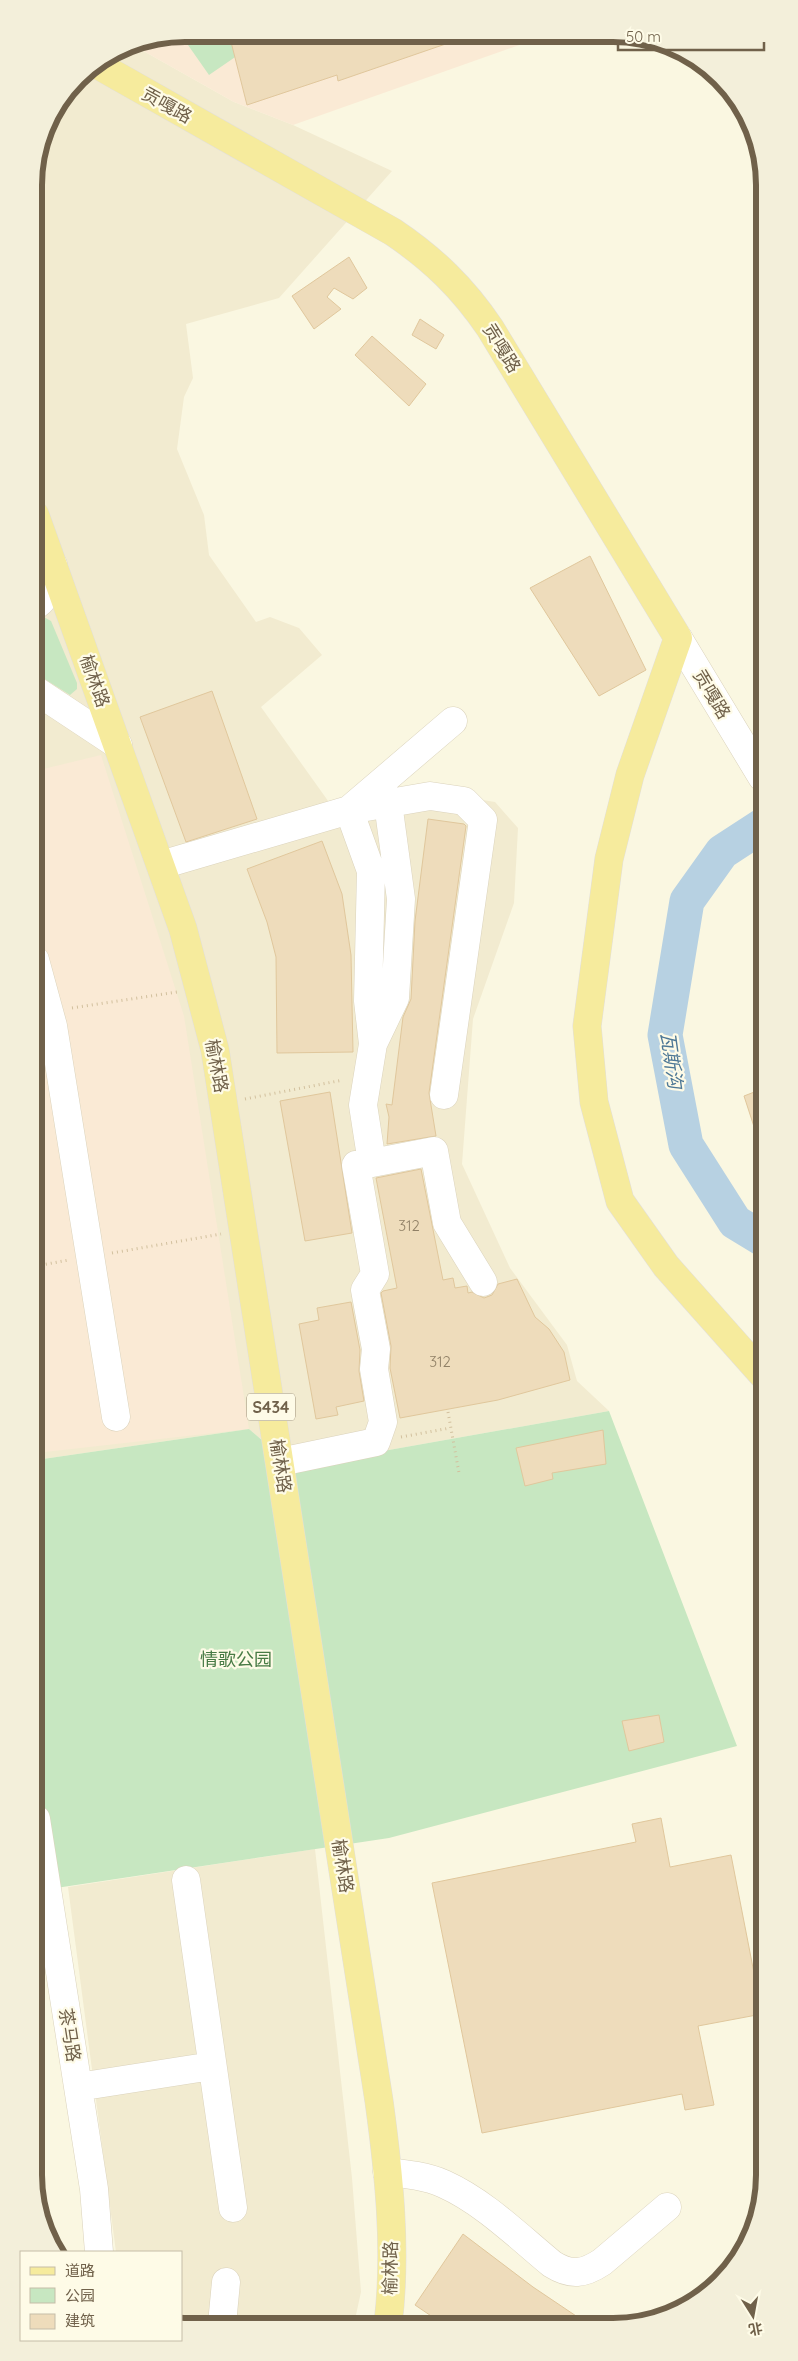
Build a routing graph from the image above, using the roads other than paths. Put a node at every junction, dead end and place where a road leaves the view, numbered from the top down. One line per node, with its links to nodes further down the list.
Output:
1 (104, 68): 5 (main road, 贡嘎路)
2 (43, 538): 3 (main road, 榆林路 / S434)
3 (53, 565): 4 (street); 8 (main road, 榆林路 / S434)
4 (43, 596)
5 (678, 638): 9 (street, 贡嘎路); 18 (main road)
6 (43, 695): 8 (street)
7 (454, 721): 11 (street)
8 (118, 745): 12 (main road, 榆林路 / S434)
9 (756, 767)
10 (388, 803): 11 (street); 14 (street); 15 (street)
11 (349, 810): 12 (street); 14 (street)
12 (162, 866): 20 (main road, 榆林路 / S434)
13 (43, 986): 19 (street)
14 (373, 1044): 16 (street)
15 (444, 1095)
16 (372, 1163): 17 (street); 20 (street)
17 (483, 1282)
18 (755, 1366)
19 (116, 1417)
20 (280, 1462): 25 (main road, 榆林路 / S434)
21 (42, 1858): 24 (street, 茶马路)
22 (186, 1880): 23 (street)
23 (212, 2066): 24 (street); 27 (street)
24 (78, 2087): 28 (street, 茶马路)
25 (387, 2172): 26 (street); 31 (main road, 榆林路 / S434)
26 (667, 2207)
27 (232, 2208)
28 (99, 2251)
29 (226, 2282): 30 (street)
30 (223, 2318)
31 (388, 2318)

